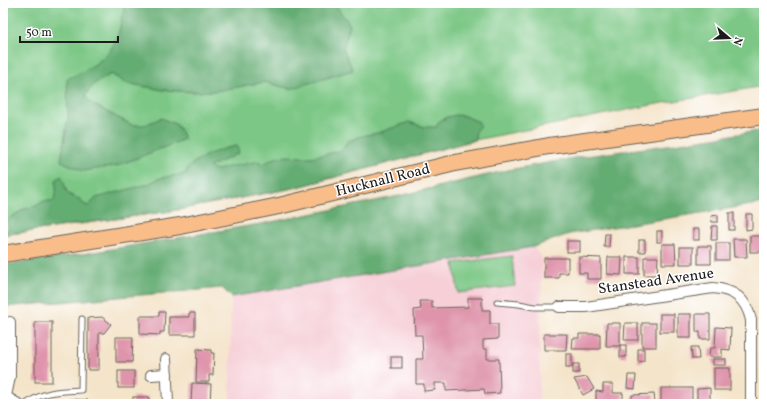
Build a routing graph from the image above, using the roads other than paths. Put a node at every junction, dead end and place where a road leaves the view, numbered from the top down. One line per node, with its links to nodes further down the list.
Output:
1 (764, 116): 2 (main road, Hucknall Road)
2 (3, 254)
3 (497, 302): 4 (lane)
4 (560, 307): 15 (street, Stanstead Avenue)
5 (82, 319): 13 (lane)
6 (10, 322): 7 (street)
7 (6, 339): 11 (street)
8 (166, 359): 9 (street)
9 (167, 374): 10 (street); 14 (street)
10 (151, 375)
11 (5, 395): 12 (street)
12 (18, 404)
13 (26, 404)
14 (168, 404)
15 (751, 404)

